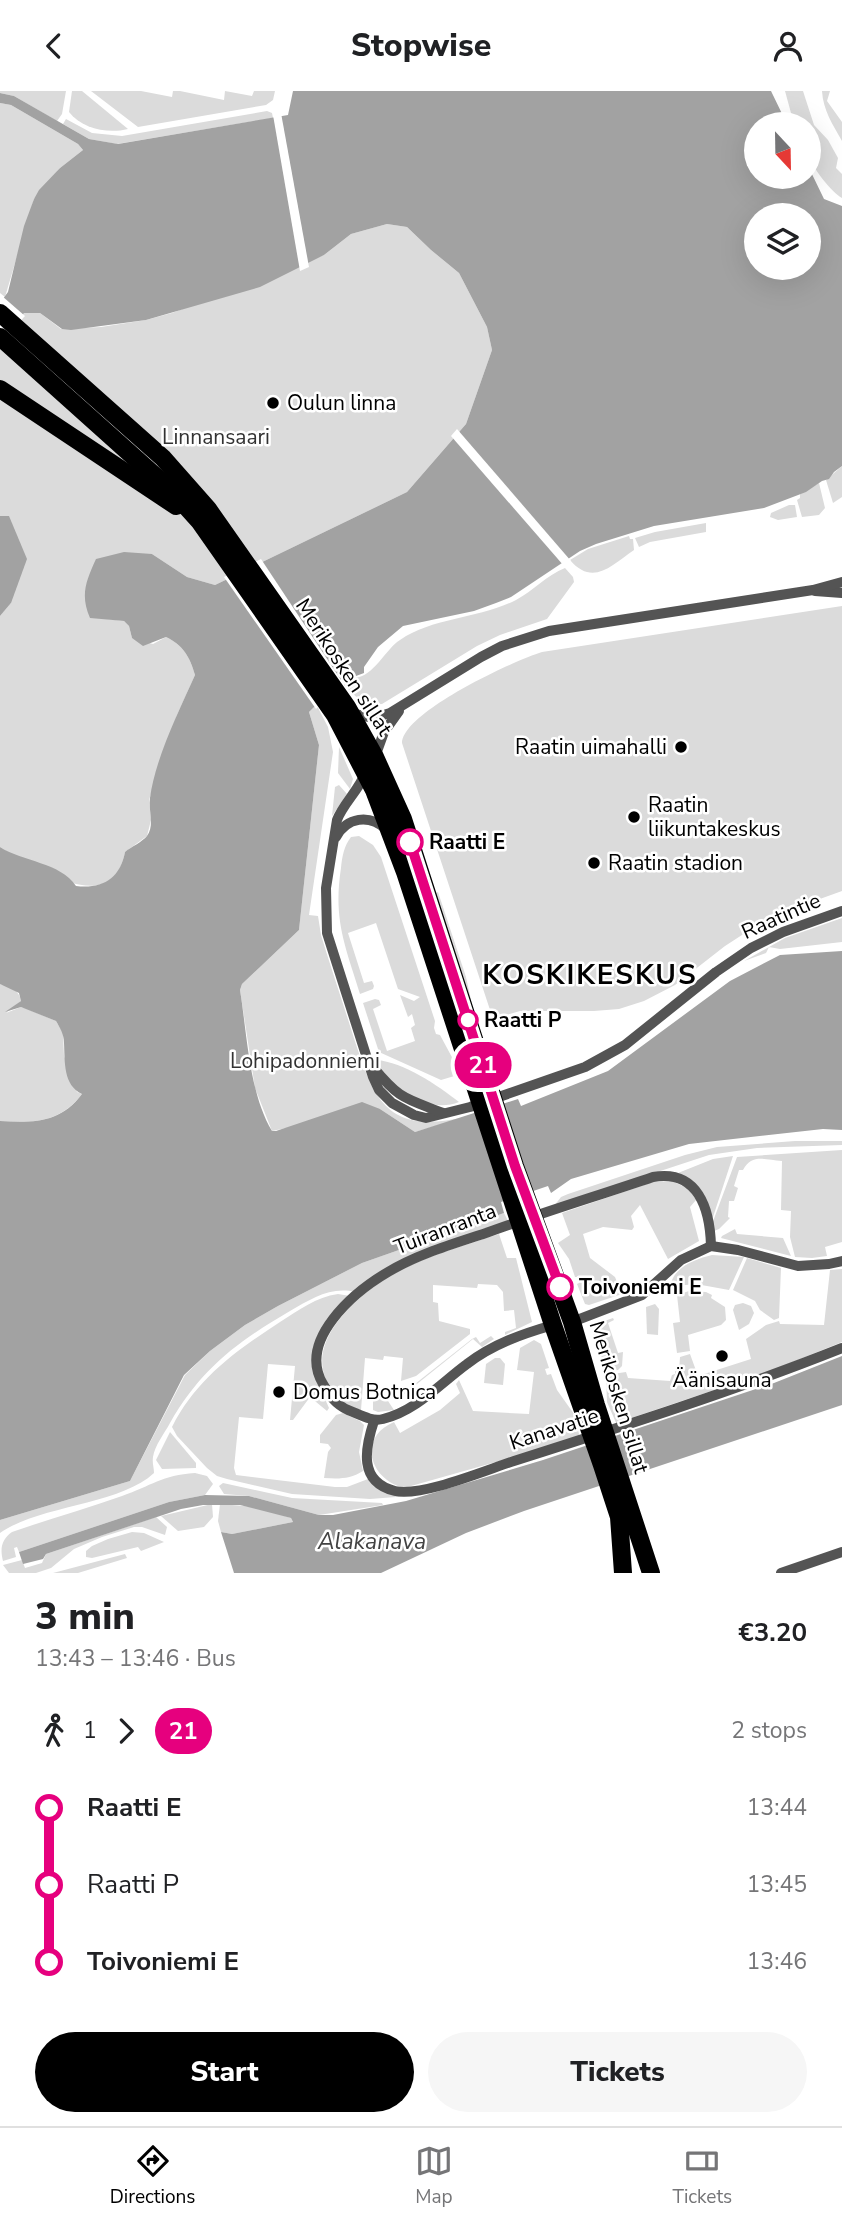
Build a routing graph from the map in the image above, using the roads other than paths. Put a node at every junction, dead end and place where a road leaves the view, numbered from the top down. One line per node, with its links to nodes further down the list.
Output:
1 (0, 313): 2 (main road, Merikosken sillat)
2 (12, 339): 4 (main road, Merikosken sillat)
3 (0, 389): 4 (main road)
4 (210, 526): 9 (main road, Merikosken sillat)
5 (842, 582): 6 (street)
6 (813, 590): 7 (street); 8 (street)
7 (842, 593)
8 (402, 706): 9 (street); 10 (street)
9 (344, 712): 10 (main road, Merikosken sillat); 11 (main road, Merikosken sillat)
10 (375, 757): 15 (main road, Merikosken sillat)
11 (365, 774): 12 (main road, Merikosken sillat); 13 (street, Raatintie)
12 (391, 837): 13 (street); 15 (main road, Merikosken sillat)
13 (334, 843): 14 (street, Raatintie)
14 (842, 911)
15 (476, 1063): 18 (main road, Merikosken sillat)
16 (711, 1246): 17 (street); 19 (street); 23 (street, Tuiranranta)
17 (842, 1261)
18 (545, 1273): 19 (main road, Merikosken sillat); 20 (main road, Merikosken sillat)
19 (572, 1322): 22 (main road, Merikosken sillat)
20 (553, 1325): 22 (main road, Merikosken sillat); 23 (street)
21 (842, 1348): 23 (street, Kanavatie)
22 (590, 1406): 24 (main road, Merikosken sillat)
23 (374, 1420)
24 (626, 1517): 26 (main road, Merikosken sillat); 27 (main road, Merikosken sillat)
25 (842, 1552): 28 (street)
26 (623, 1573)
27 (651, 1573)
28 (782, 1573)

